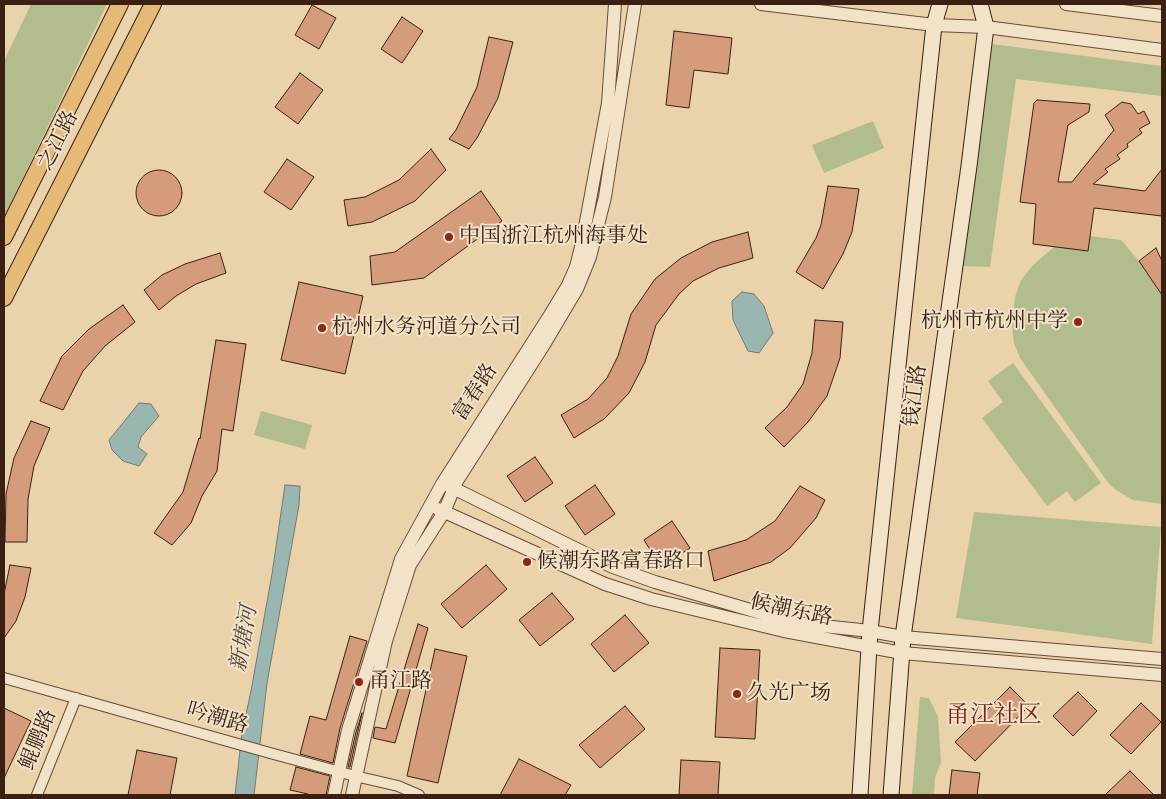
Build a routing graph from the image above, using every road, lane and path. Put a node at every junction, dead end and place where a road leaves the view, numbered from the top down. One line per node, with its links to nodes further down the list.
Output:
1 (120, 4): 13 (main road, 之江路)
2 (153, 4): 14 (main road, 之江路)
3 (615, 4): 15 (street, 富春路)
4 (635, 4): 15 (street, 富春路)
5 (761, 4): 10 (street)
6 (940, 4): 10 (main road, 钱江路)
7 (980, 4): 11 (main road, 钱江路)
8 (1066, 4): 9 (street)
9 (1162, 16)
10 (934, 25): 11 (street); 18 (main road, 钱江路)
11 (986, 27): 12 (street); 19 (main road, 钱江路)
12 (1162, 50)
13 (4, 237)
14 (4, 298)
15 (448, 486): 16 (street, 富春路); 17 (street, 富春路); 18 (street, 候潮东路)
16 (431, 504): 17 (street, 候潮东路); 26 (street, 富春路)
17 (444, 512): 20 (street, 候潮东路); 27 (street, 富春路)
18 (870, 631): 19 (street, 候潮东路); 20 (main road, 钱江路)
19 (903, 637): 21 (main road, 钱江路); 22 (street, 候潮东路)
20 (869, 648): 21 (street, 候潮东路); 32 (main road, 钱江路)
21 (902, 653): 23 (street, 候潮东路); 33 (main road, 钱江路)
22 (1162, 659)
23 (1162, 675)
24 (4, 678): 25 (street, 吟潮路)
25 (76, 698): 26 (street, 吟潮路); 28 (street, 鲲鹏路)
26 (339, 772): 27 (street, 吟潮路); 29 (street, 富春路)
27 (355, 776): 30 (street, 富春路); 31 (street, 吟潮路)
28 (37, 795)
29 (334, 795)
30 (352, 795)
31 (419, 795)
32 (860, 795)
33 (892, 795)

